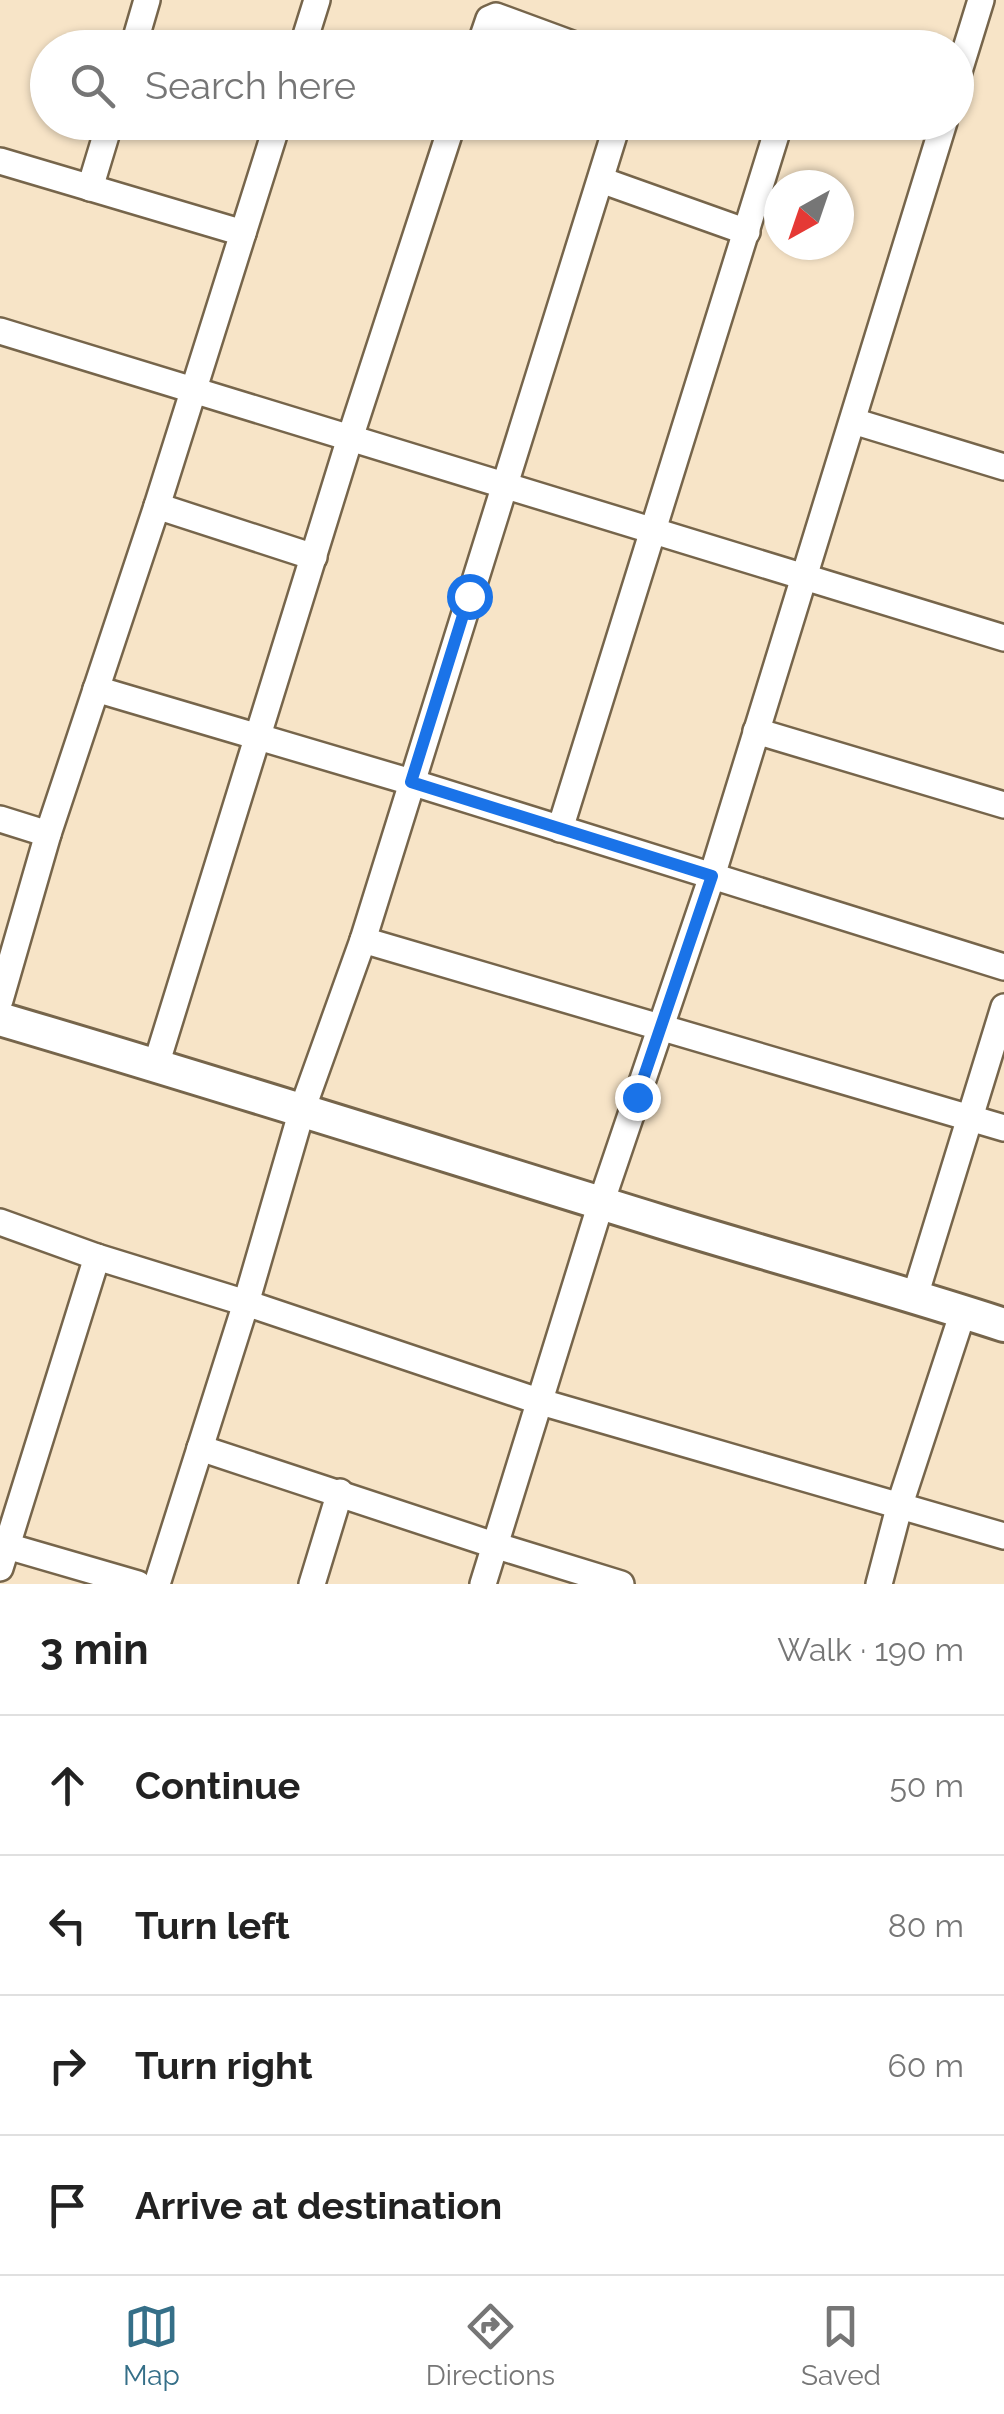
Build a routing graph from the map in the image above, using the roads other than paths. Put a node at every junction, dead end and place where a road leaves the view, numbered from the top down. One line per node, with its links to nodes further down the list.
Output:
1 (148, 0): 4 (street)
2 (317, 0): 5 (street)
3 (981, 0): 8 (street)
4 (139, 30)
5 (308, 30)
6 (485, 30): 7 (street)
7 (534, 30)
8 (972, 30)
9 (105, 140): 17 (street)
10 (272, 140): 19 (street)
11 (447, 140): 23 (street)
12 (613, 140): 16 (street)
13 (775, 140): 18 (street)
14 (939, 140): 22 (street)
15 (0, 161): 17 (street)
16 (601, 180): 18 (street); 25 (street)
17 (90, 188): 19 (street)
18 (747, 232): 27 (street)
19 (243, 233): 21 (street)
20 (0, 331): 21 (street)
21 (195, 389): 23 (street); 26 (street)
22 (853, 422): 24 (street); 29 (street)
23 (350, 438): 25 (street); 28 (street)
24 (1003, 464)
25 (504, 484): 27 (street); 34 (street)
26 (157, 506): 28 (street); 31 (street)
27 (654, 532): 29 (street); 37 (street)
28 (314, 557): 33 (street)
29 (803, 576): 30 (street); 32 (street)
30 (1004, 638)
31 (96, 690): 33 (street); 38 (street)
32 (756, 731): 35 (street); 39 (street)
33 (258, 737): 34 (street); 46 (street)
34 (411, 782): 37 (street); 40 (street)
35 (1004, 805)
36 (0, 820): 38 (street)
37 (560, 829): 39 (street)
38 (48, 834): 42 (street)
39 (712, 876): 41 (street); 45 (street)
40 (363, 940): 45 (street); 47 (street)
41 (1004, 968)
42 (0, 1000)
43 (1004, 1007): 48 (street)
44 (0, 1020): 46 (main road)
45 (661, 1026): 48 (street); 50 (street)
46 (156, 1065): 47 (main road)
47 (302, 1110): 50 (main road); 54 (street)
48 (971, 1118): 49 (street); 53 (street)
49 (1004, 1128)
50 (601, 1204): 53 (main road); 57 (street)
51 (0, 1222): 52 (street)
52 (96, 1257): 54 (street); 63 (street)
53 (915, 1296): 55 (main road)
54 (246, 1303): 57 (street); 58 (street)
55 (962, 1312): 56 (main road); 60 (street)
56 (1004, 1325)
57 (540, 1402): 60 (street); 62 (street)
58 (200, 1448): 59 (street); 65 (street)
59 (340, 1492): 62 (street); 66 (street)
60 (900, 1504): 61 (street); 69 (street)
61 (1004, 1536)
62 (494, 1545): 67 (street); 68 (street)
63 (2, 1553): 64 (street)
64 (138, 1584)
65 (157, 1584)
66 (312, 1584)
67 (483, 1584)
68 (621, 1584)
69 (879, 1584)

